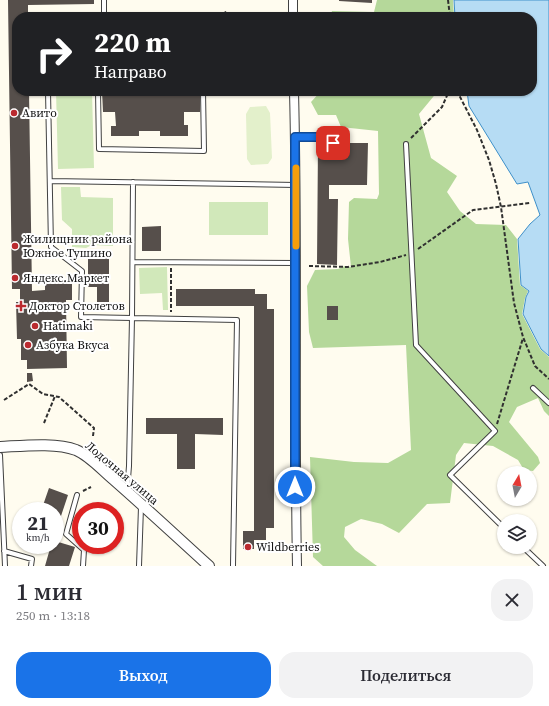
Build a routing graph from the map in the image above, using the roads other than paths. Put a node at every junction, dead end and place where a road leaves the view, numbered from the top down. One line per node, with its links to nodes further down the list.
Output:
1 (104, 0): 3 (lane)
2 (293, 0): 4 (street)
3 (104, 12)
4 (293, 12)
5 (48, 96): 12 (lane)
6 (98, 96): 7 (lane)
7 (204, 96)
8 (294, 96): 9 (street)
9 (295, 137): 10 (lane); 14 (street)
10 (333, 143)
11 (406, 144): 25 (lane)
12 (50, 181): 13 (lane); 17 (lane)
13 (133, 182): 14 (lane); 15 (lane)
14 (296, 185): 16 (street)
15 (133, 262): 16 (lane); 17 (lane)
16 (296, 262): 34 (street)
17 (132, 318): 22 (lane); 33 (lane)
18 (533, 388): 19 (lane)
19 (549, 403)
20 (0, 447): 22 (street, Лодочная улица)
21 (0, 455): 26 (lane)
22 (127, 492): 24 (street, Лодочная улица)
23 (78, 495): 30 (lane)
24 (141, 504): 31 (lane); 32 (street, Лодочная улица)
25 (497, 521)
26 (4, 551): 28 (lane); 29 (lane)
27 (530, 554): 35 (lane)
28 (4, 566)
29 (31, 566)
30 (83, 566)
31 (139, 566)
32 (209, 566)
33 (233, 566)
34 (297, 566)
35 (542, 566)

